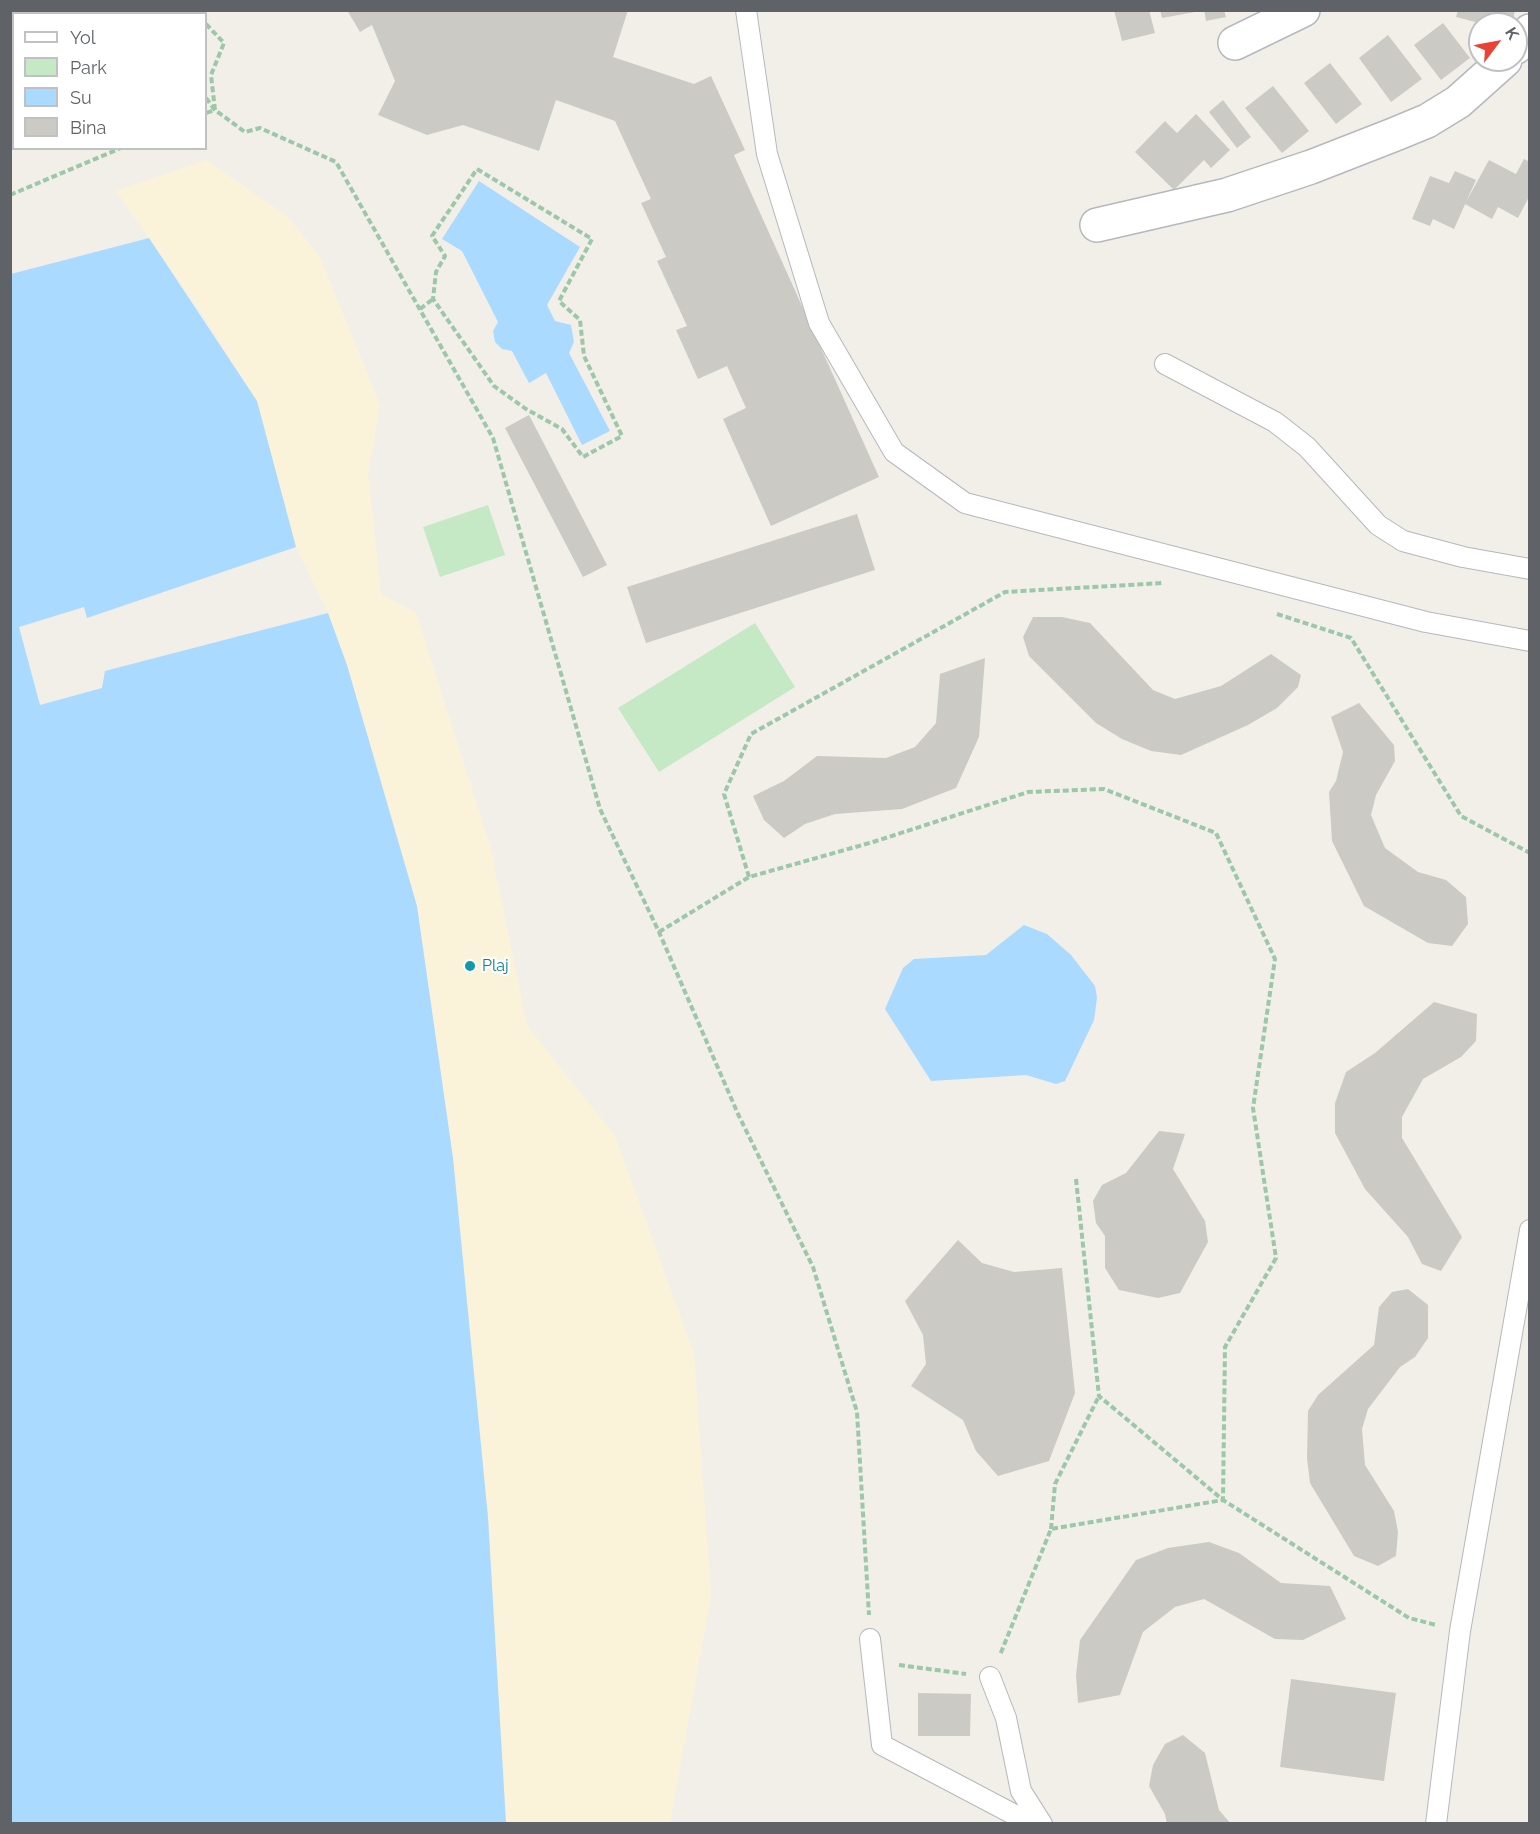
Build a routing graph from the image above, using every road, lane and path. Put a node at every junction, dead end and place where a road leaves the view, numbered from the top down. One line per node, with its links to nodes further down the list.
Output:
1 (746, 10): 18 (lane)
2 (1303, 10): 4 (street)
3 (207, 25): 7 (path)
4 (1234, 43)
5 (1492, 72): 11 (street)
6 (207, 99): 7 (path)
7 (215, 110): 8 (path); 13 (path)
8 (207, 113)
9 (117, 150): 10 (path)
10 (10, 195)
11 (1097, 225)
12 (434, 299): 12 (path); 13 (path)
13 (420, 309): 21 (path)
14 (1165, 364): 15 (lane)
15 (1530, 569)
16 (1169, 583): 20 (path)
17 (1272, 612): 19 (path)
18 (1530, 641)
19 (1530, 853)
20 (749, 877): 21 (path); 25 (path)
21 (659, 932): 28 (path)
22 (1076, 1179): 24 (path)
23 (1530, 1230): 27 (lane)
24 (1100, 1396): 25 (path); 26 (path)
25 (1223, 1500): 26 (path); 27 (path)
26 (1052, 1529): 29 (path)
27 (1460, 1631): 32 (lane)
28 (870, 1639): 29 (path); 30 (lane)
29 (990, 1677): 31 (lane)
30 (1032, 1824)
31 (1042, 1824)
32 (1436, 1824)

